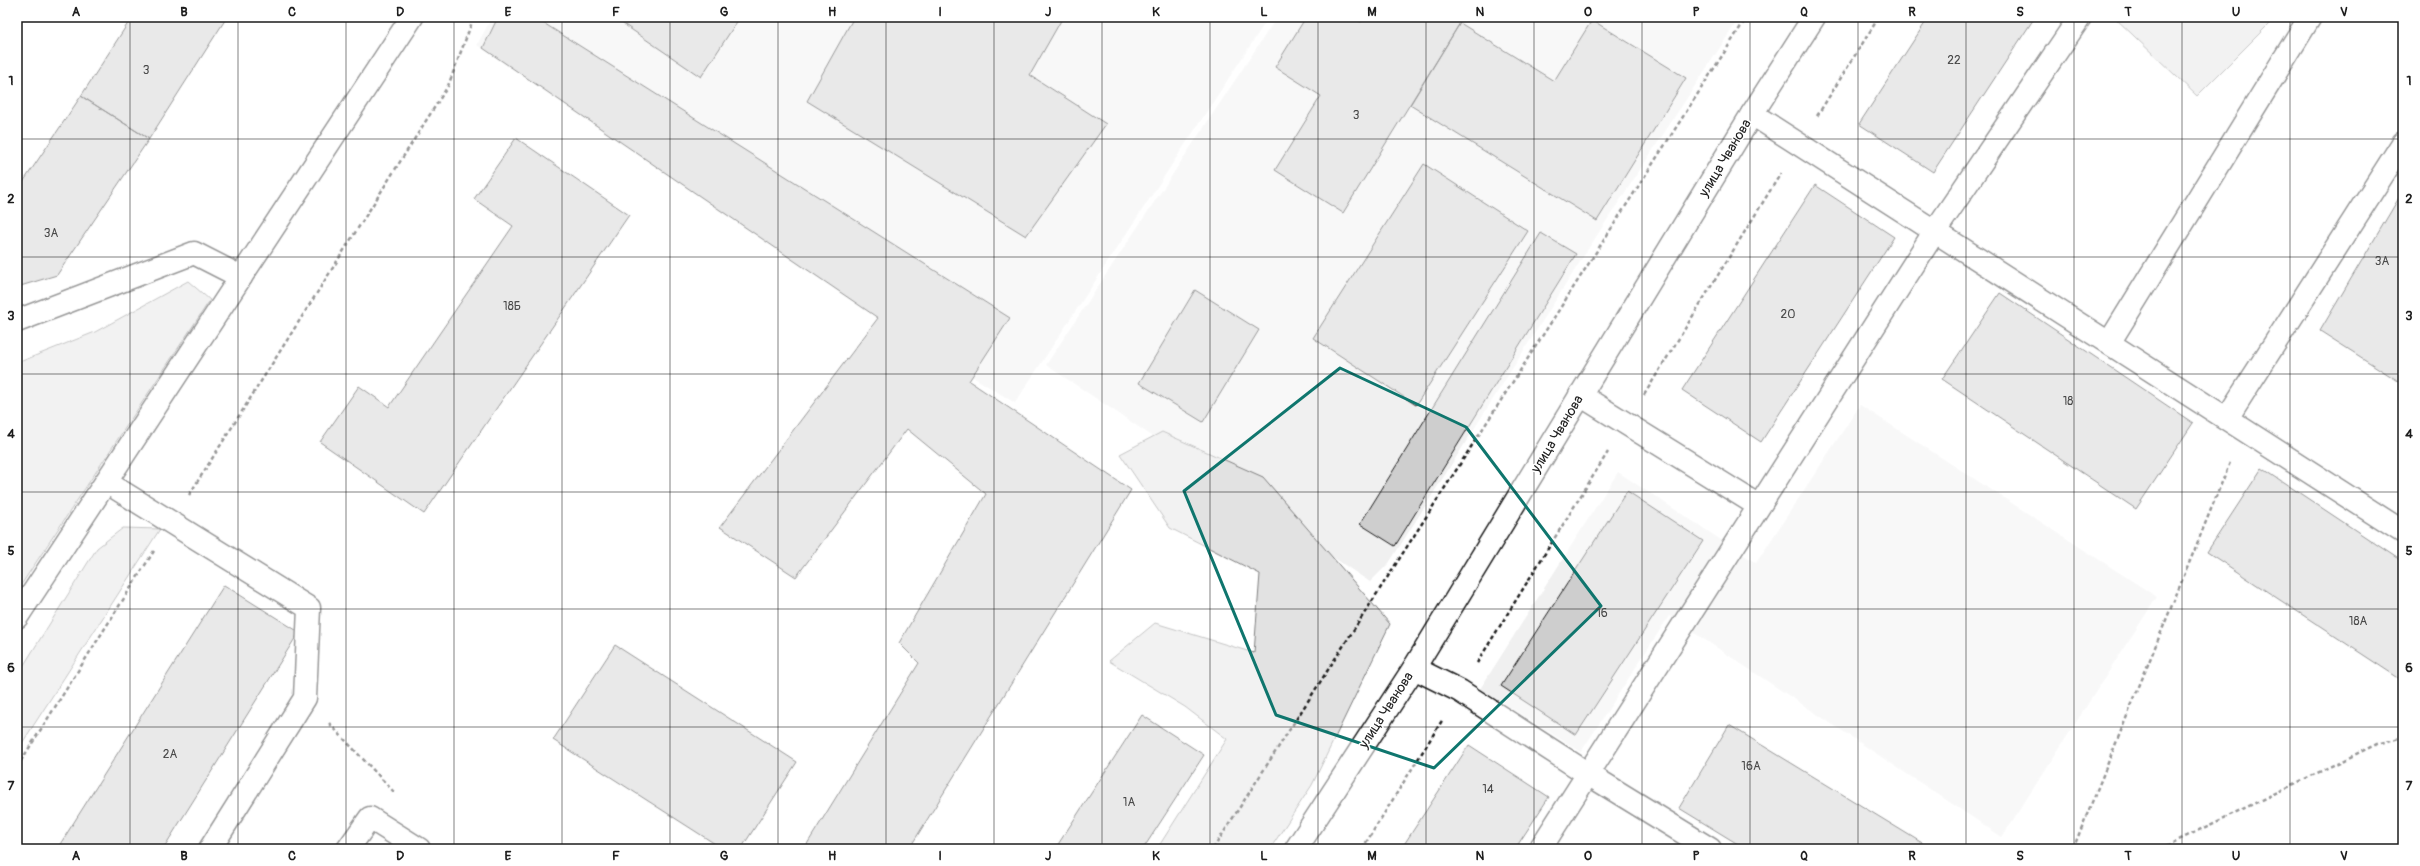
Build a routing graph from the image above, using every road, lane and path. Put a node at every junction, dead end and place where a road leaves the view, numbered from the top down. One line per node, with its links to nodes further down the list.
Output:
1 (412, 17): 10 (street)
2 (474, 17): 17 (path)
3 (1747, 17): 29 (path)
4 (1814, 17): 7 (street, улица Чванова)
5 (2080, 17): 9 (street)
6 (2310, 17): 12 (street)
7 (1752, 114): 9 (street); 13 (street, улица Чванова)
8 (2403, 142): 14 (street)
9 (1935, 231): 12 (street); 16 (street)
10 (241, 277): 11 (street); 15 (street)
11 (17, 321)
12 (2109, 343): 14 (street)
13 (1580, 396): 16 (street); 20 (street, улица Чванова)
14 (2235, 424): 18 (street); 33 (path)
15 (106, 482): 17 (street); 19 (street)
16 (1759, 506): 24 (street)
17 (172, 522): 21 (street); 23 (path)
18 (2403, 532)
19 (17, 618)
20 (1414, 668): 24 (street); 30 (street, улица Чванова)
21 (305, 698): 25 (path); 26 (street)
22 (2403, 736): 34 (path)
23 (17, 767)
24 (1588, 774): 31 (street); 32 (street)
25 (395, 793)
26 (210, 849)
27 (348, 849): 28 (street)
28 (419, 849)
29 (1213, 849)
30 (1296, 849)
31 (1540, 849)
32 (1710, 849)
33 (2072, 849)
34 (2160, 849)

